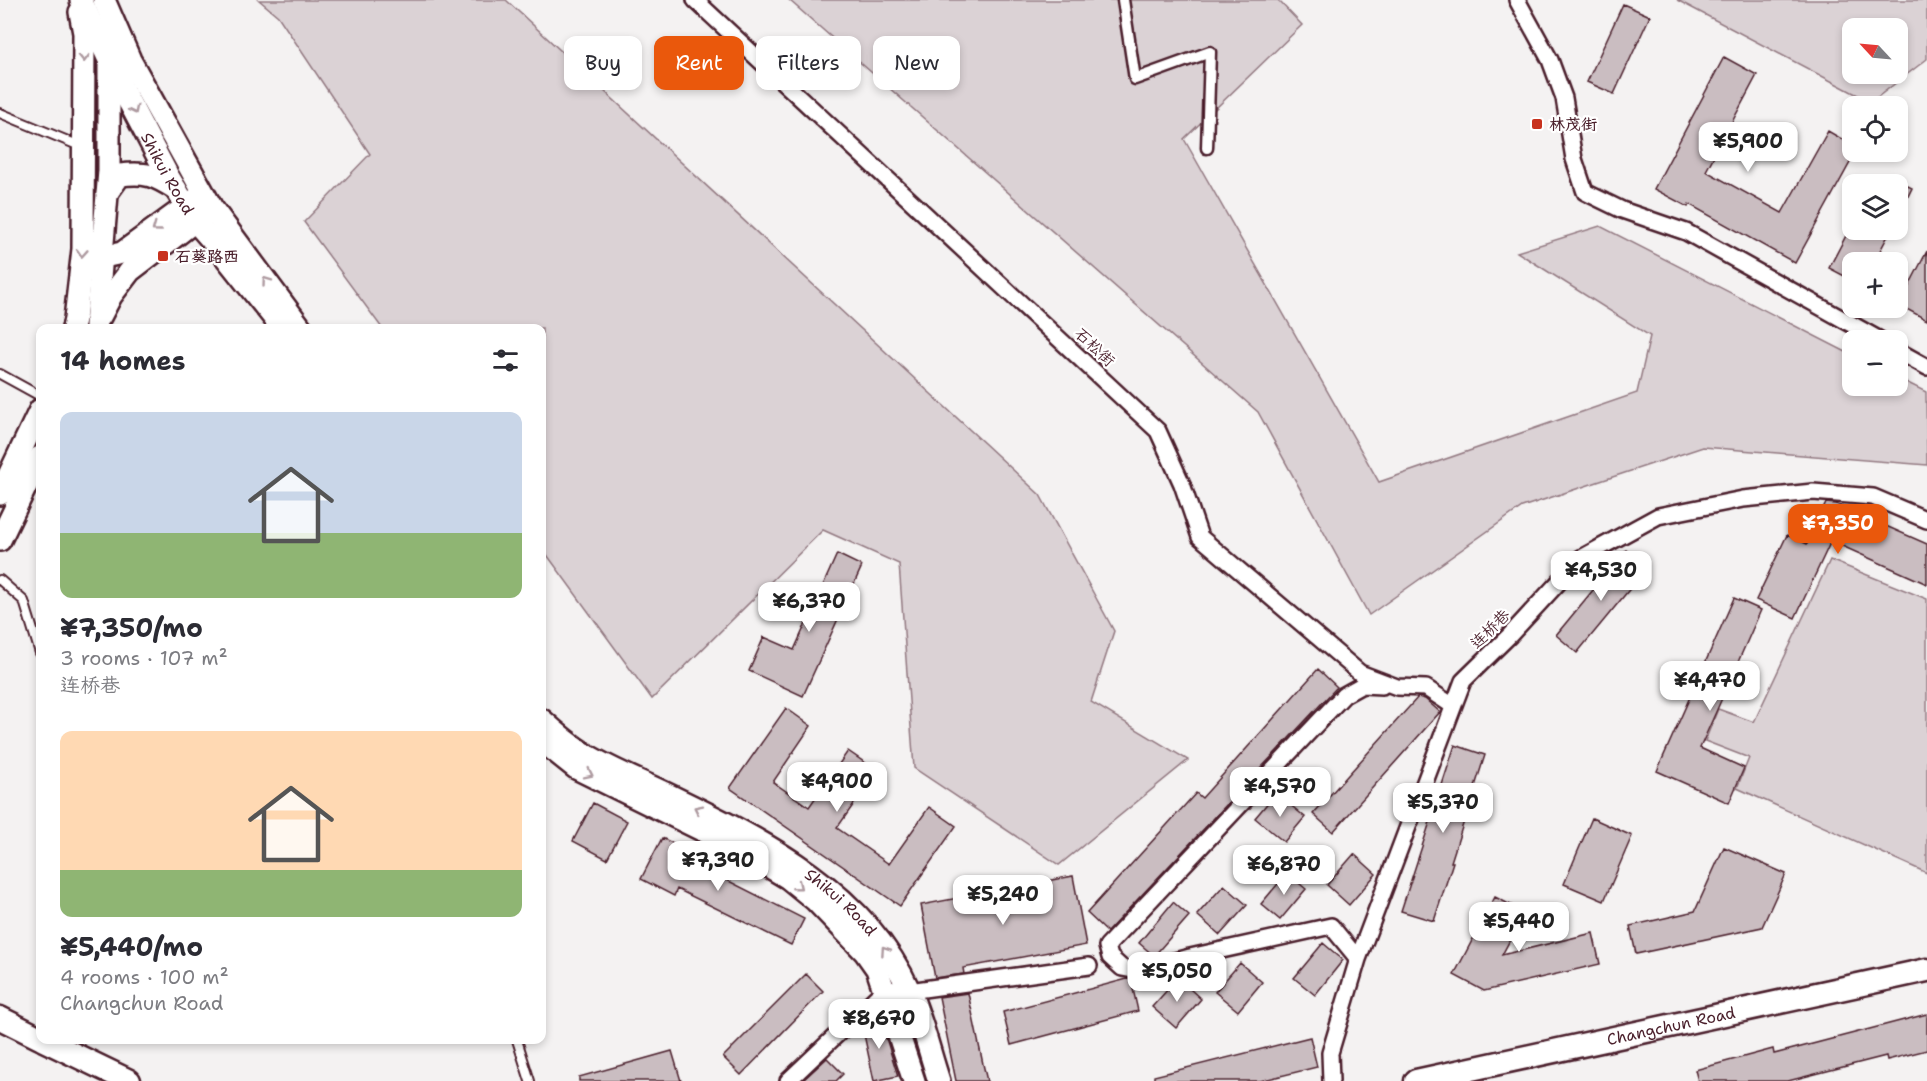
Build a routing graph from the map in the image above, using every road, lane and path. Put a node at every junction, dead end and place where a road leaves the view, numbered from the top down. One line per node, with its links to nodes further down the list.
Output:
1 (79, 0): 6 (main road, Shikui Road); 8 (main road, one-way to 8)
2 (104, 0): 6 (main road); 11 (main road, Shikui Road)
3 (695, 0): 31 (street, 石松街)
4 (1123, 0): 9 (street)
5 (1517, 0): 19 (street)
6 (109, 58): 10 (main road); 12 (main road, Shikui Road, one-way to 12)
7 (0, 113): 8 (lane)
8 (84, 148): 14 (main road, one-way to 14)
9 (1207, 148)
10 (107, 194): 12 (main road); 13 (main road)
11 (208, 201): 12 (main road); 18 (main road, Shikui Road, one-way to 11)
12 (186, 206): 13 (main road, one-way to 13); 16 (main road); 17 (main road, Shikui Road)
13 (103, 249): 15 (main road)
14 (74, 324)
15 (95, 324)
16 (97, 324)
17 (279, 324)
18 (298, 324)
19 (1862, 330)
20 (1908, 357): 21 (street)
21 (1927, 367)
22 (0, 374): 23 (lane)
23 (36, 394)
24 (36, 418): 26 (main road)
25 (36, 465): 28 (main road)
26 (0, 494)
27 (1927, 520): 32 (street, 连桥巷)
28 (0, 540)
29 (0, 580): 30 (lane)
30 (36, 640)
31 (1397, 687): 32 (street, 石松街); 35 (street)
32 (1453, 706): 35 (street, 连桥巷)
33 (546, 724): 39 (main road, Shikui Road, one-way to 33)
34 (546, 744): 38 (main road, Shikui Road, one-way to 38)
35 (1358, 959): 50 (street, 连桥巷)
36 (1089, 966): 39 (street)
37 (1927, 970): 44 (main road, Changchun Road)
38 (885, 989): 39 (street); 47 (street); 48 (main road, Shikui Road)
39 (909, 991): 49 (main road, Shikui Road)
40 (0, 1018): 41 (main road)
41 (36, 1036)
42 (52, 1044): 45 (main road)
43 (519, 1044): 46 (lane)
44 (1468, 1075): 51 (main road, Changchun Road)
45 (129, 1081)
46 (530, 1081)
47 (788, 1081)
48 (914, 1081)
49 (939, 1081)
50 (1331, 1081)
51 (1416, 1081)

